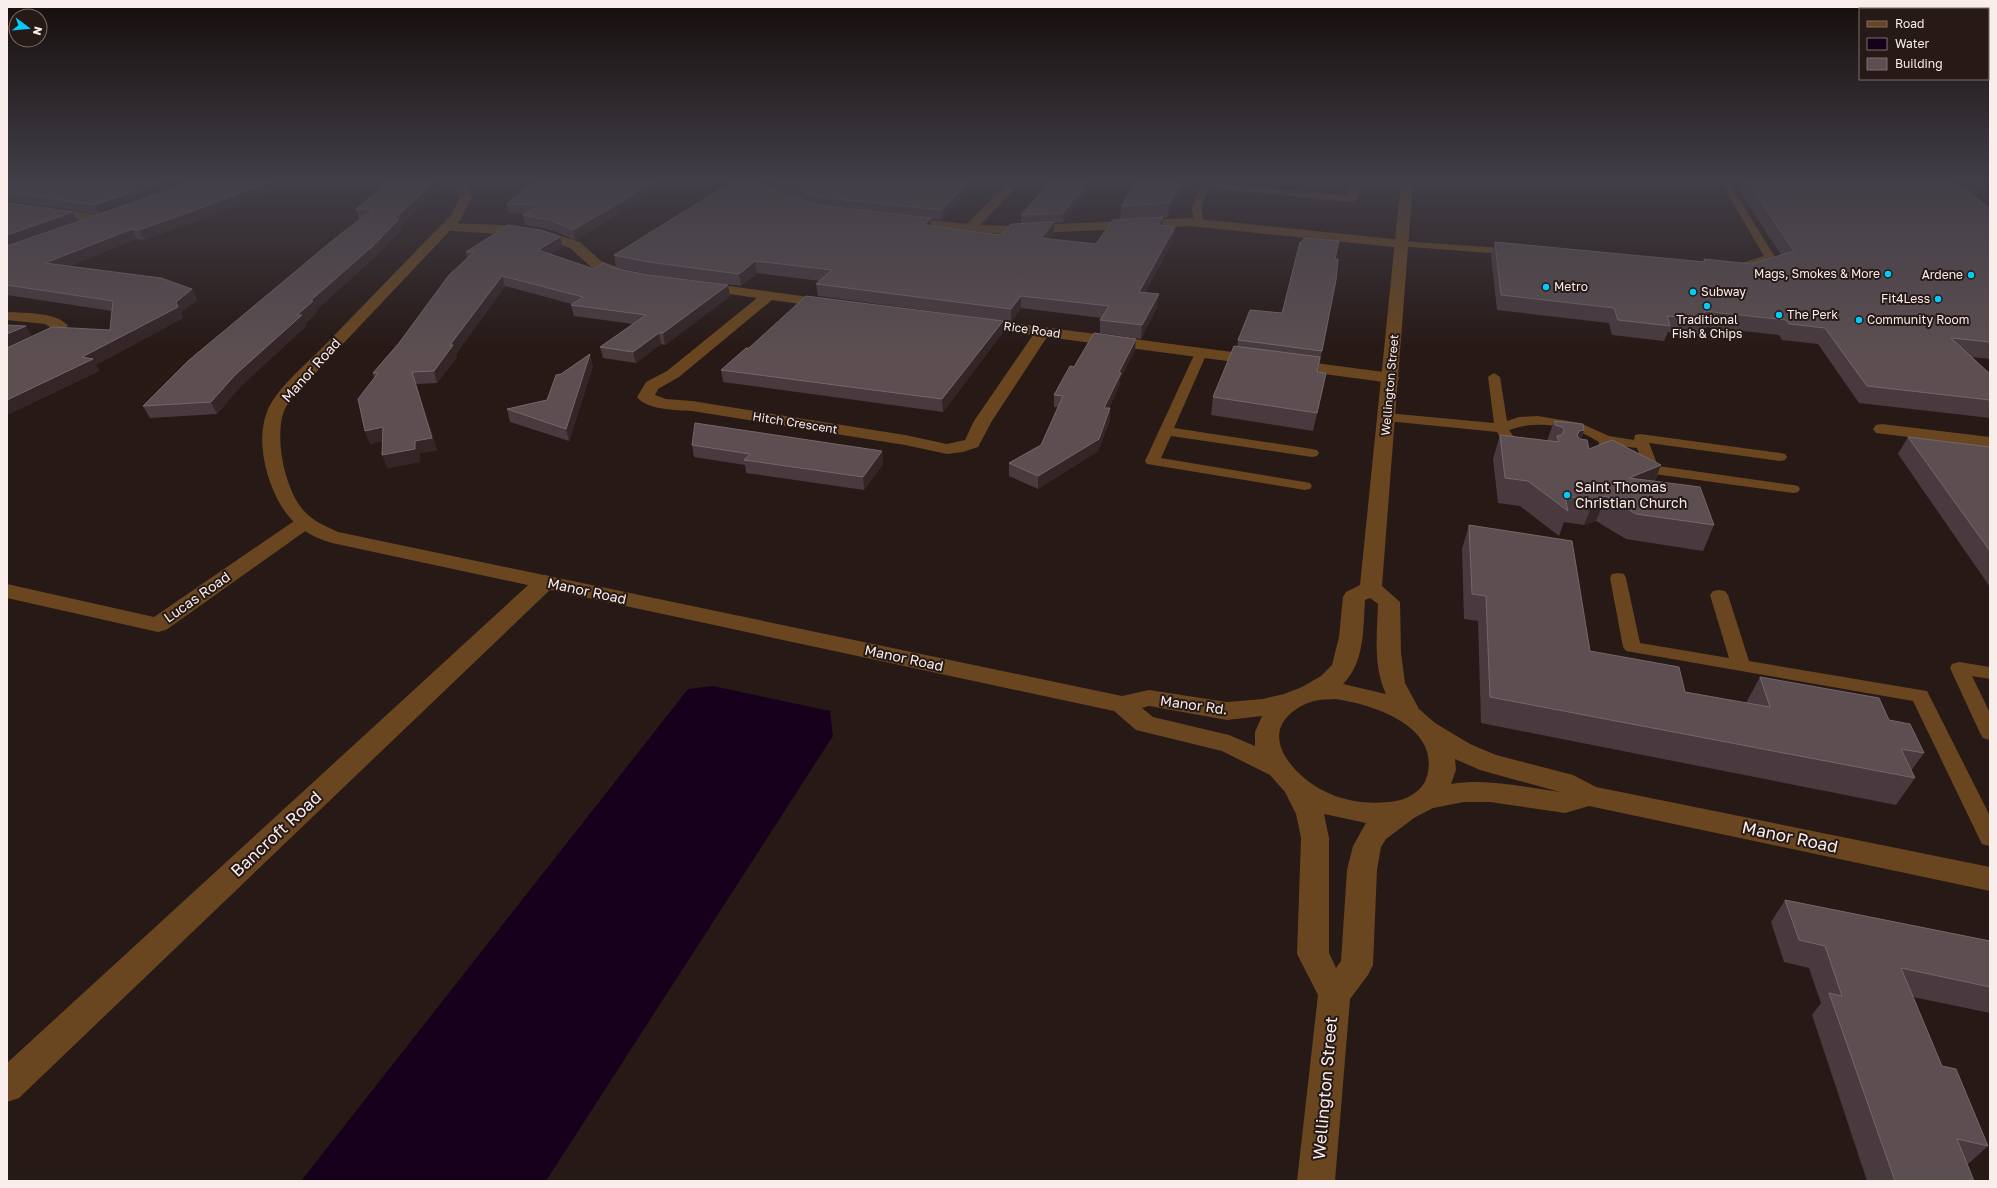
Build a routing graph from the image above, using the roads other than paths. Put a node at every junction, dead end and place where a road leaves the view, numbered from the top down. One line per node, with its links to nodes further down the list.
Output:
1 (436, 237): 33 (street, Manor Road)
2 (552, 237): 9 (street)
3 (1339, 237): 6 (street)
4 (1403, 237): 6 (street, Wellington Street)
5 (1758, 237): 8 (lane)
6 (1402, 244): 7 (lane); 19 (street, Wellington Street)
7 (1528, 253)
8 (1718, 269)
9 (643, 278)
10 (690, 285): 11 (street)
11 (768, 296): 12 (street); 15 (street, Hitch Crescent)
12 (847, 306)
13 (7, 316): 17 (street)
14 (956, 320): 15 (street, Rice Road)
15 (1043, 332): 16 (street, Rice Road)
16 (1201, 353): 19 (street, Rice Road); 23 (lane)
17 (7, 356)
18 (1494, 377): 21 (lane)
19 (1391, 378): 20 (street, Wellington Street)
20 (1387, 417): 21 (lane); 36 (street, Wellington Street)
21 (1501, 428): 24 (lane); 27 (lane)
22 (1882, 429): 25 (street)
23 (1166, 431): 28 (lane); 31 (lane)
24 (1606, 440): 26 (lane); 29 (lane)
25 (1990, 442)
26 (1643, 445): 30 (lane); 32 (lane)
27 (1522, 446)
28 (1312, 453)
29 (1590, 456)
30 (1780, 457)
31 (1305, 486)
32 (1793, 489)
33 (304, 523): 35 (street, Manor Road); 37 (street, Lucas Road)
34 (1618, 578): 39 (lane)
35 (545, 582): 42 (street, Manor Road); 51 (street, Bancroft Road)
36 (1371, 588): 41 (street); 43 (street)
37 (7, 591)
38 (1719, 595): 39 (lane)
39 (1741, 666): 48 (lane)
40 (1990, 673): 44 (lane)
41 (1300, 697): 42 (street, Manor Rd.); 43 (street, Manor Road); 45 (street)
42 (1122, 704): 45 (street, Manor Road)
43 (1417, 721): 46 (street, Manor Road); 47 (street)
44 (1990, 733)
45 (1287, 777): 47 (street, Manor Road); 50 (street)
46 (1589, 796): 47 (street, Manor Road); 49 (street, Manor Road)
47 (1417, 804): 50 (street)
48 (1990, 838)
49 (1990, 879)
50 (1334, 995): 52 (street, Wellington Street)
51 (7, 1086)
52 (1316, 1181)

